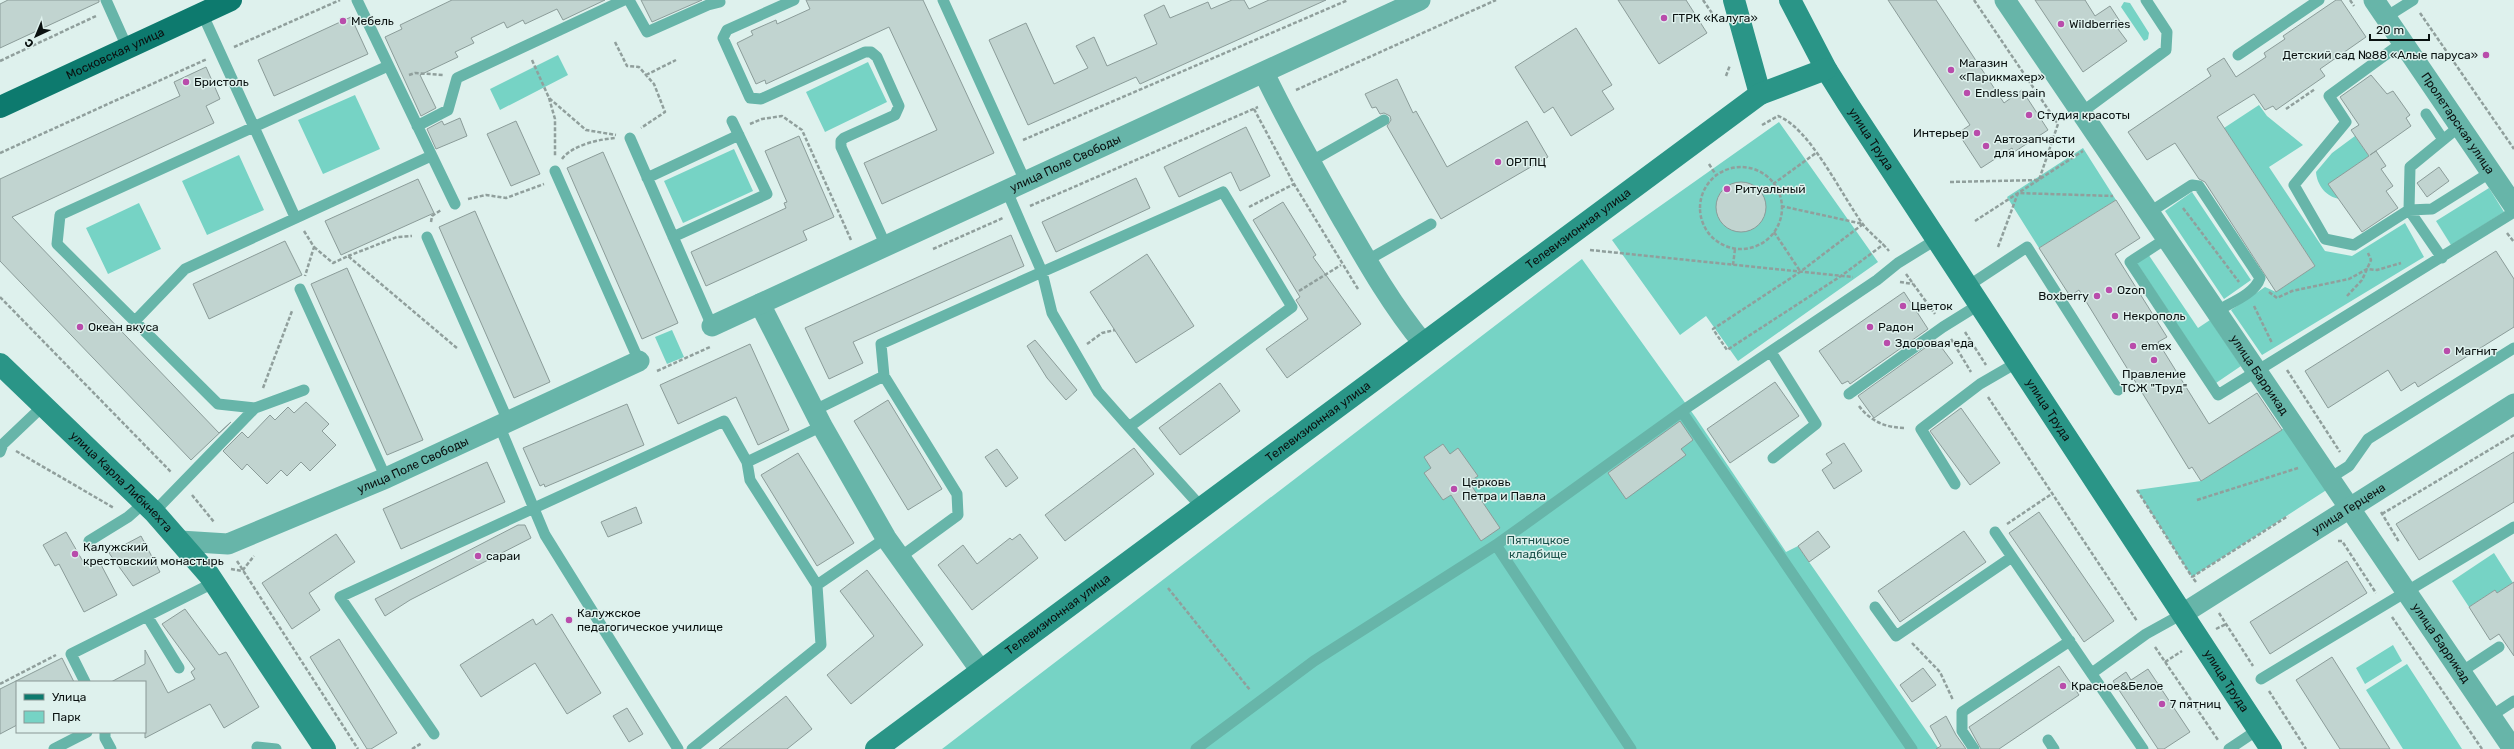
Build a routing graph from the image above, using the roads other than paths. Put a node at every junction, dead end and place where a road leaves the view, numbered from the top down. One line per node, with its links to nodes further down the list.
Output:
1 (231, 0): 17 (main road, Московская улица)
2 (357, 0): 22 (lane)
3 (624, 0): 30 (lane)
4 (629, 0): 15 (lane)
5 (794, 0): 53 (lane)
6 (943, 0): 40 (lane)
7 (1420, 0): 24 (street, улица Поле Свободы)
8 (1734, 0): 25 (street)
9 (1790, 0): 23 (street, улица Труда)
10 (2005, 0): 27 (street, улица Баррикад)
11 (2146, 0): 27 (lane)
12 (2319, 0): 21 (lane)
13 (2374, 0): 18 (street, Пролетарская улица)
14 (2412, 0): 18 (lane)
15 (720, 2)
16 (108, 4): 20 (lane)
17 (202, 13): 20 (main road, Московская улица); 32 (lane)
18 (2386, 17): 19 (street, Пролетарская улица)
19 (2403, 42): 31 (street, Пролетарская улица); 44 (lane)
20 (127, 47): 26 (main road, Московская улица)
21 (2238, 55)
22 (388, 66): 30 (lane); 32 (lane)
23 (1826, 69): 25 (street, Телевизионная улица); 52 (street, улица Труда)
24 (1264, 73): 36 (street); 40 (street, улица Поле Свободы)
25 (1760, 94): 63 (street, Телевизионная улица)
26 (0, 107)
27 (2082, 112): 45 (street, улица Баррикад)
28 (2426, 114): 34 (lane)
29 (1384, 120): 36 (lane)
30 (417, 126): 35 (lane)
31 (2460, 126): 34 (lane); 38 (street, Пролетарская улица)
32 (254, 128): 47 (lane); 61 (lane)
33 (630, 138): 39 (lane)
34 (2442, 138): 44 (lane)
35 (431, 156): 42 (lane); 47 (lane)
36 (1310, 162): 55 (street)
37 (555, 171): 68 (lane)
38 (2491, 172): 43 (street, Пролетарская улица); 44 (lane)
39 (647, 178): 50 (lane); 50 (lane)
40 (1026, 183): 41 (street, улица Поле Свободы)
41 (1006, 189): 53 (street, улица Поле Свободы); 56 (lane)
42 (455, 204)
43 (2514, 206)
44 (2409, 210): 54 (lane)
45 (2150, 212): 51 (street, улица Баррикад); 60 (lane)
46 (2514, 212): 54 (lane)
47 (295, 217): 61 (lane)
48 (1431, 224): 55 (lane)
49 (428, 237): 79 (lane)
50 (673, 237): 62 (lane)
51 (2167, 238): 60 (street, улица Баррикад); 69 (lane)
52 (1937, 239): 58 (street, улица Труда); 65 (lane)
53 (886, 246): 59 (street, улица Поле Свободы)
54 (2442, 258): 69 (lane)
55 (1366, 261): 63 (street)
56 (1042, 272): 70 (lane); 80 (lane); 80 (lane)
57 (300, 289): 84 (lane)
58 (1974, 295): 66 (street, улица Труда); 72 (lane); 73 (lane)
59 (760, 304): 62 (street, улица Поле Свободы); 78 (street)
60 (2217, 311): 69 (street, улица Баррикад)
61 (135, 321): 76 (lane)
62 (712, 336)
63 (1423, 343): 89 (street, Телевизионная улица)
64 (2514, 348): 85 (lane)
65 (1771, 352): 77 (lane); 82 (lane)
66 (2018, 362): 86 (lane); 103 (street, улица Труда)
67 (0, 364): 75 (street, улица Карла Либкнехта)
68 (646, 366): 79 (street, улица Поле Свободы)
69 (2257, 371): 85 (street, улица Баррикад)
70 (884, 376): 78 (lane); 98 (lane)
71 (304, 390): 76 (lane)
72 (2118, 390)
73 (1849, 394)
74 (2514, 404): 88 (street, улица Герцена)
75 (44, 405): 81 (lane); 90 (street, улица Карла Либкнехта)
76 (255, 408): 90 (lane)
77 (1682, 412): 96 (lane); 130 (lane)
78 (818, 418): 83 (lane); 93 (street)
79 (504, 423): 84 (street, улица Поле Свободы); 87 (lane)
80 (1129, 427): 89 (lane)
81 (2, 448)
82 (1774, 458)
83 (747, 462): 87 (lane); 100 (lane)
84 (386, 478): 95 (street, улица Поле Свободы)
85 (2330, 478): 88 (street, улица Баррикад)
86 (1955, 484)
87 (534, 508): 118 (lane); 125 (lane)
88 (2350, 508): 101 (street, улица Баррикад); 103 (street, улица Герцена)
89 (1203, 509): 108 (street, Телевизионная улица)
90 (142, 510): 94 (lane); 95 (street, улица Карла Либкнехта)
91 (2514, 527): 101 (lane)
92 (1995, 532): 97 (lane)
93 (886, 538): 98 (street); 100 (lane)
94 (89, 541)
95 (180, 541): 99 (street, улица Карла Либкнехта)
96 (1496, 545): 128 (lane); 129 (lane)
97 (2012, 557): 102 (lane); 105 (lane)
98 (899, 558): 108 (street)
99 (213, 583): 104 (lane); 124 (street, улица Карла Либкнехта)
100 (817, 585): 126 (lane)
101 (2406, 591): 109 (street, улица Баррикад); 111 (lane)
102 (1875, 607)
103 (2184, 613): 110 (lane); 115 (street, улица Труда)
104 (146, 616): 107 (lane); 112 (lane)
105 (2070, 641): 110 (lane); 131 (lane)
106 (2499, 647): 109 (lane)
107 (179, 668)
108 (981, 671): 127 (street, Телевизионная улица)
109 (2461, 672): 114 (street, улица Баррикад)
110 (2092, 673): 132 (lane)
111 (2261, 679)
112 (84, 681)
113 (2514, 701): 114 (lane)
114 (2491, 716): 134 (street, улица Баррикад)
115 (2258, 729): 119 (lane); 133 (street, улица Труда)
116 (85, 733): 121 (lane)
117 (105, 733): 122 (lane)
118 (434, 734)
119 (2225, 746)
120 (258, 747): 123 (lane)
121 (54, 749)
122 (111, 749)
123 (276, 749)
124 (325, 749)
125 (678, 749)
126 (692, 749)
127 (876, 749)
128 (1196, 749)
129 (1631, 749)
130 (1912, 749)
131 (1974, 749)
132 (2143, 749)
133 (2271, 749)
134 (2513, 749)

